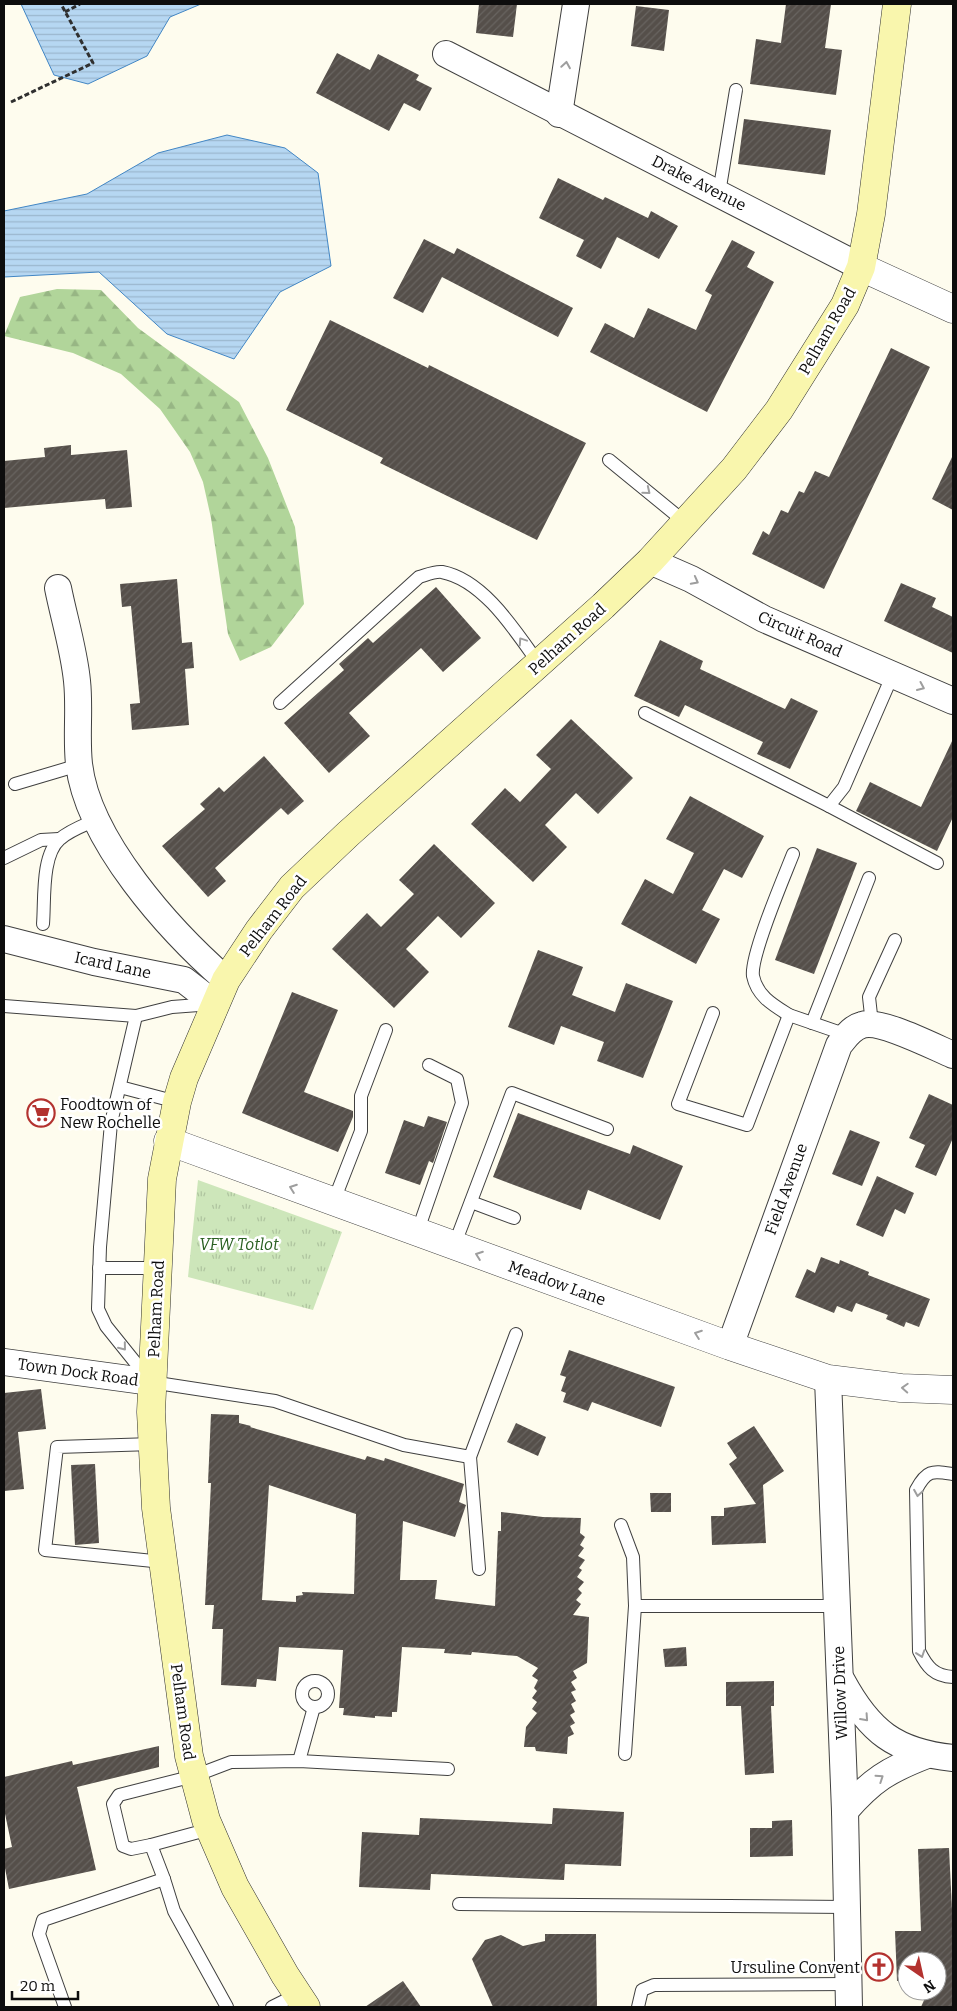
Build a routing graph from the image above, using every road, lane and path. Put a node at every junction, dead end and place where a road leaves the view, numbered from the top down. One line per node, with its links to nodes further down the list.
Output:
1 (60, 4): 5 (path)
2 (80, 4): 5 (path)
3 (576, 4): 9 (street, one-way to 3)
4 (897, 4): 11 (main road, Pelham Road)
5 (65, 12): 8 (path)
6 (446, 54): 9 (street, Drake Avenue)
7 (736, 90): 10 (lane)
8 (11, 102)
9 (559, 114): 10 (street, Drake Avenue)
10 (719, 193): 11 (street, Drake Avenue)
11 (861, 267): 12 (street, Drake Avenue); 14 (main road, Pelham Road)
12 (953, 309)
13 (609, 460): 14 (lane, one-way to 14)
14 (686, 523): 15 (main road, Pelham Road)
15 (650, 561): 17 (main road, Pelham Road); 18 (street, Circuit Road, one-way to 18)
16 (58, 588): 22 (street)
17 (539, 664): 20 (lane, one-way to 20); 34 (main road, Pelham Road)
18 (893, 674): 19 (street, Circuit Road, one-way to 19); 24 (lane)
19 (953, 701)
20 (280, 703)
21 (644, 713): 24 (lane)
22 (79, 765): 23 (lane); 25 (street)
23 (15, 784)
24 (829, 806): 29 (lane)
25 (98, 819): 26 (lane); 34 (street)
26 (59, 839): 28 (lane); 31 (lane)
27 (793, 854): 38 (lane)
28 (4, 858)
29 (937, 863)
30 (869, 878): 40 (lane)
31 (43, 924)
32 (4, 939): 35 (street, Icard Lane)
33 (895, 940): 41 (lane)
34 (226, 980): 35 (main road, Pelham Road)
35 (214, 1004): 39 (lane); 47 (main road, Pelham Road)
36 (4, 1006): 39 (lane)
37 (713, 1013): 38 (lane)
38 (789, 1015): 40 (lane)
39 (136, 1016): 46 (lane)
40 (812, 1023): 43 (lane)
41 (872, 1024): 43 (street); 44 (street)
42 (386, 1030): 51 (lane)
43 (847, 1035): 58 (street, Field Avenue)
44 (953, 1055)
45 (429, 1065): 53 (lane)
46 (120, 1087): 47 (lane); 55 (lane)
47 (177, 1102): 49 (main road, Pelham Road)
48 (607, 1129): 50 (lane)
49 (168, 1141): 51 (street, Meadow Lane, one-way to 49); 56 (main road, Pelham Road)
50 (471, 1202): 52 (lane); 54 (lane)
51 (333, 1203): 53 (street, Meadow Lane)
52 (514, 1218)
53 (417, 1233): 54 (street, Meadow Lane)
54 (454, 1246): 58 (street, Meadow Lane, one-way to 54)
55 (100, 1268): 56 (lane); 61 (lane, one-way to 61)
56 (158, 1268): 61 (main road, Pelham Road)
57 (516, 1334): 64 (lane)
58 (730, 1346): 60 (street, Meadow Lane)
59 (4, 1362): 61 (street, Town Dock Road)
60 (828, 1378): 62 (street, Meadow Lane, one-way to 60); 70 (street, Willow Drive)
61 (151, 1382): 63 (main road, Pelham Road); 64 (lane)
62 (953, 1390)
63 (153, 1444): 67 (main road, Pelham Road); 67 (lane)
64 (470, 1457): 68 (lane)
65 (953, 1474): 72 (lane, one-way to 72)
66 (622, 1525): 69 (lane)
67 (163, 1562): 79 (main road, Pelham Road)
68 (479, 1569)
69 (635, 1606): 70 (lane); 74 (lane)
70 (837, 1606): 71 (street, Willow Drive)
71 (839, 1676): 75 (street, one-way to 75); 80 (street, Willow Drive)
72 (953, 1677)
73 (314, 1707): 77 (lane)
74 (624, 1754)
75 (927, 1756): 76 (street); 80 (street, one-way to 75)
76 (953, 1758)
77 (299, 1761): 78 (lane); 79 (lane)
78 (448, 1769)
79 (194, 1776): 81 (main road, Pelham Road); 82 (lane)
80 (845, 1811): 85 (street, Willow Drive)
81 (210, 1830): 82 (lane); 87 (main road, Pelham Road)
82 (151, 1845): 83 (lane)
83 (164, 1879): 88 (lane); 89 (lane)
84 (459, 1904): 85 (lane)
85 (847, 1907): 86 (street, Willow Drive)
86 (849, 1996): 91 (lane)
87 (302, 2001): 90 (lane)
88 (65, 2007)
89 (227, 2007)
90 (272, 2007)
91 (638, 2007)

